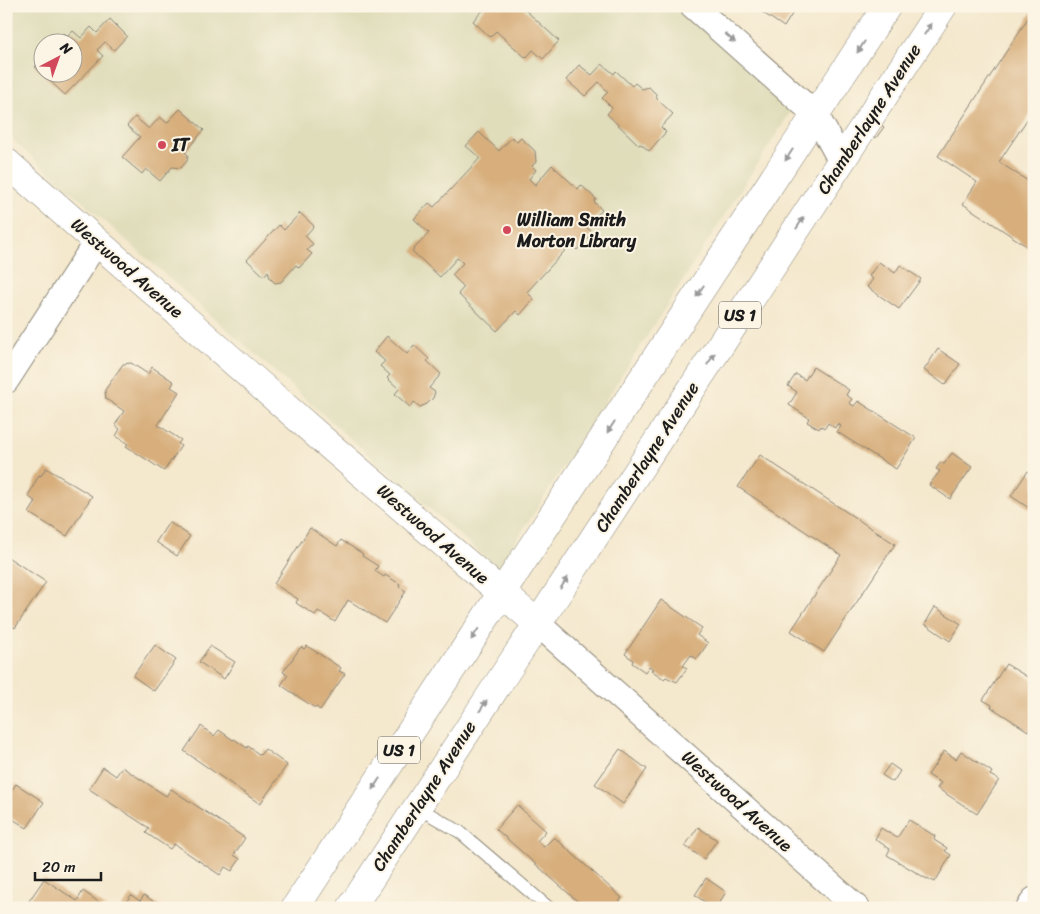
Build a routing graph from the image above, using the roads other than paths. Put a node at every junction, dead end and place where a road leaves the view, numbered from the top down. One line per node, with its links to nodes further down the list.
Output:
1 (693, 6): 4 (street, one-way to 4)
2 (887, 6): 4 (main road, US 1, one-way to 4)
3 (943, 6): 5 (main road, Chamberlayne Avenue / US 1, one-way to 3)
4 (816, 114): 5 (street); 9 (main road, US 1, one-way to 9)
5 (841, 161): 10 (main road, Chamberlayne Avenue / US 1, one-way to 5)
6 (6, 162): 7 (main road, Westwood Avenue)
7 (97, 242): 8 (street); 9 (main road, Westwood Avenue)
8 (6, 381)
9 (502, 593): 10 (main road, Westwood Avenue); 13 (main road, US 1, one-way to 13)
10 (537, 624): 11 (main road, Chamberlayne Avenue / US 1, one-way to 10); 16 (street, Westwood Avenue)
11 (417, 807): 14 (main road, Chamberlayne Avenue / US 1); 15 (lane)
12 (1034, 900): 17 (street)
13 (296, 908)
14 (351, 908)
15 (549, 908)
16 (857, 908)
17 (1029, 908)

